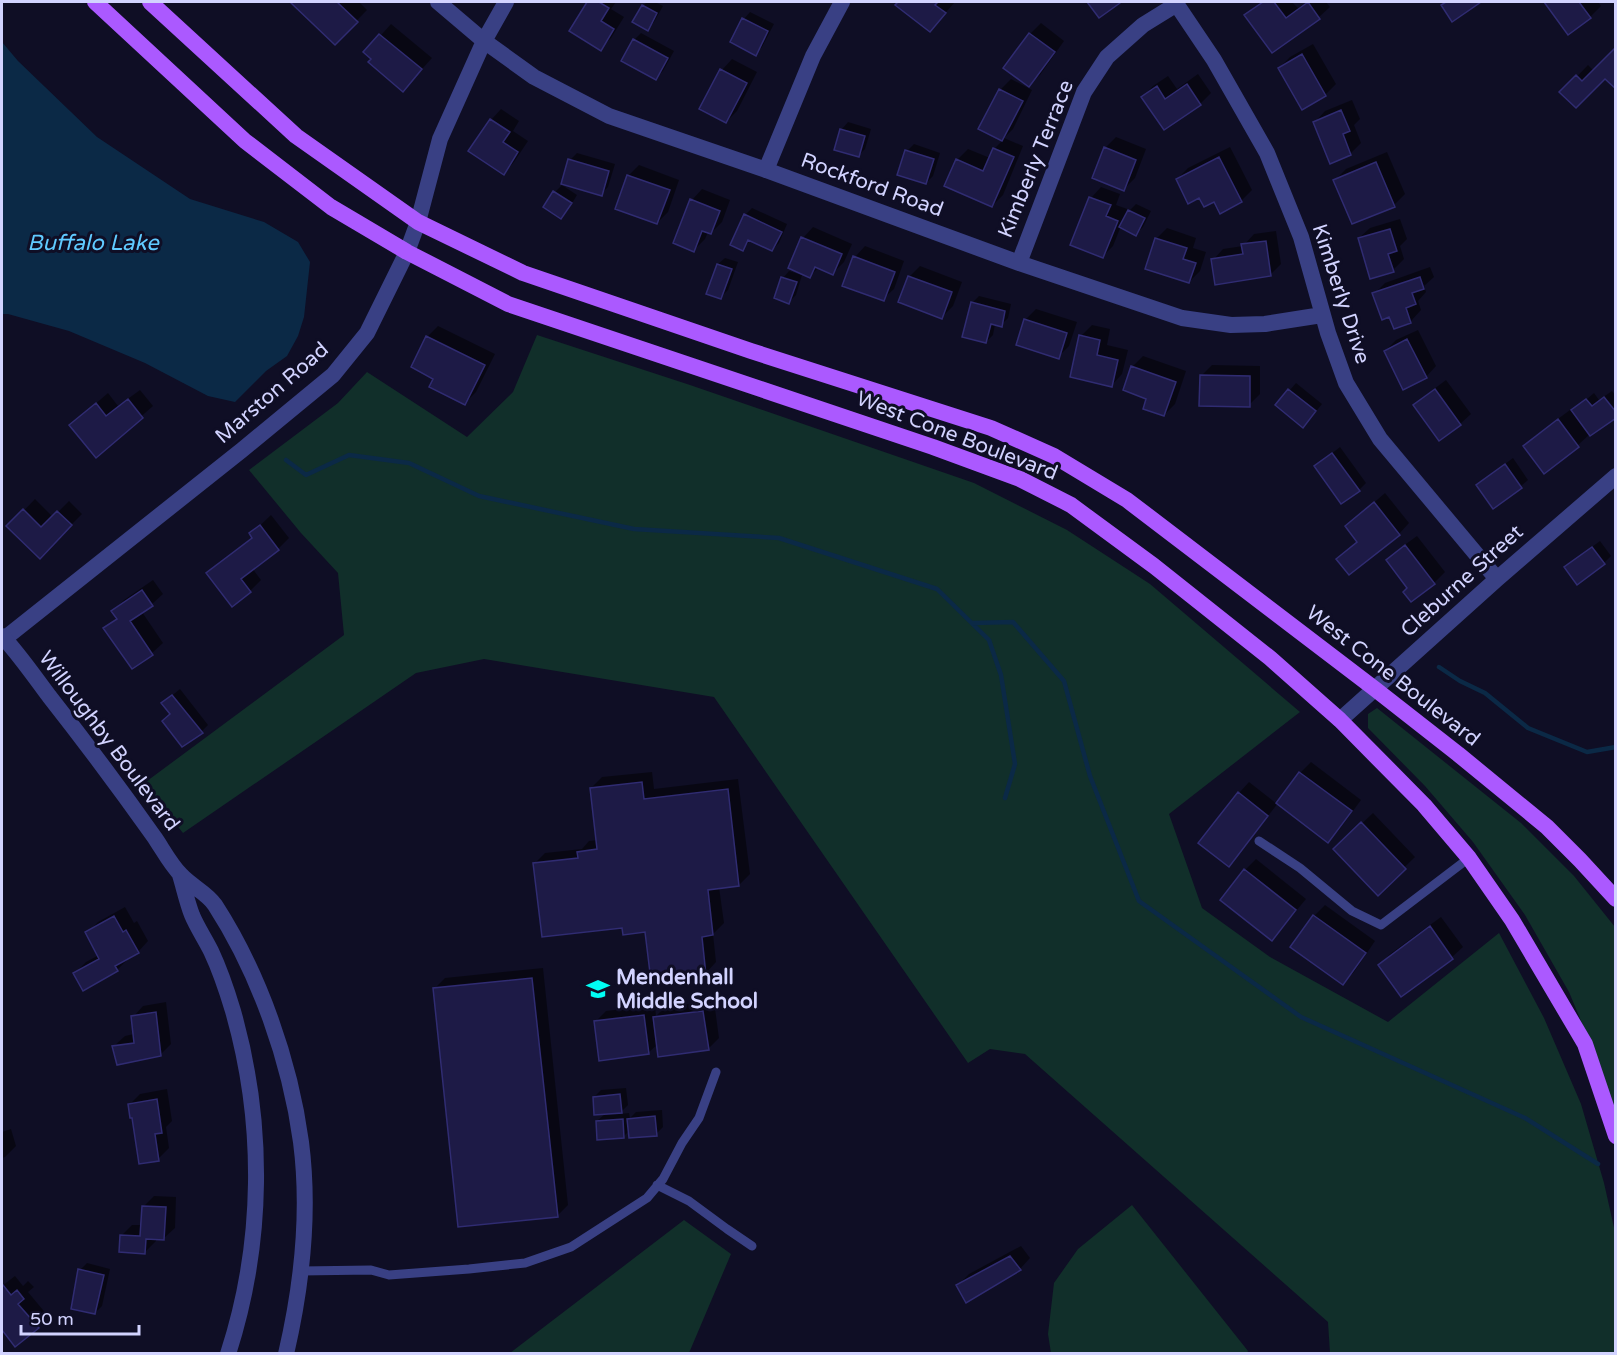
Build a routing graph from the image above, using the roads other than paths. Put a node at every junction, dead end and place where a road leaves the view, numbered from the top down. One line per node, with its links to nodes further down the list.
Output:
1 (95, 2): 10 (main road, West Cone Boulevard)
2 (150, 2): 9 (main road, West Cone Boulevard)
3 (438, 2): 7 (street, Rockford Road)
4 (506, 2): 7 (street, Marston Road)
5 (842, 2): 8 (street)
6 (1176, 3): 11 (street, Kimberly Terrace); 12 (street, Kimberly Drive)
7 (484, 41): 8 (street, Rockford Road); 9 (street, Marston Road)
8 (766, 170): 11 (street, Rockford Road)
9 (418, 222): 10 (street, Marston Road); 16 (main road, West Cone Boulevard)
10 (407, 252): 15 (street, Marston Road); 17 (main road, West Cone Boulevard)
11 (1019, 263): 12 (street, Rockford Road)
12 (1322, 315): 14 (street, Kimberly Drive)
13 (1616, 476): 14 (street, Cleburne Street)
14 (1497, 579): 16 (street, Cleburne Street)
15 (3, 637): 20 (street, Willoughby Boulevard)
16 (1375, 689): 17 (street, Cleburne Street); 21 (main road, West Cone Boulevard)
17 (1340, 720): 19 (main road, West Cone Boulevard)
18 (1259, 841): 19 (lane)
19 (1469, 858): 23 (main road, West Cone Boulevard)
20 (180, 874): 26 (street, Willoughby Boulevard); 27 (street, Willoughby Boulevard)
21 (1616, 899)
22 (716, 1072): 24 (lane)
23 (1616, 1136)
24 (657, 1185): 25 (lane); 26 (lane)
25 (752, 1246)
26 (301, 1271): 28 (street, Willoughby Boulevard)
27 (228, 1353)
28 (286, 1353)

